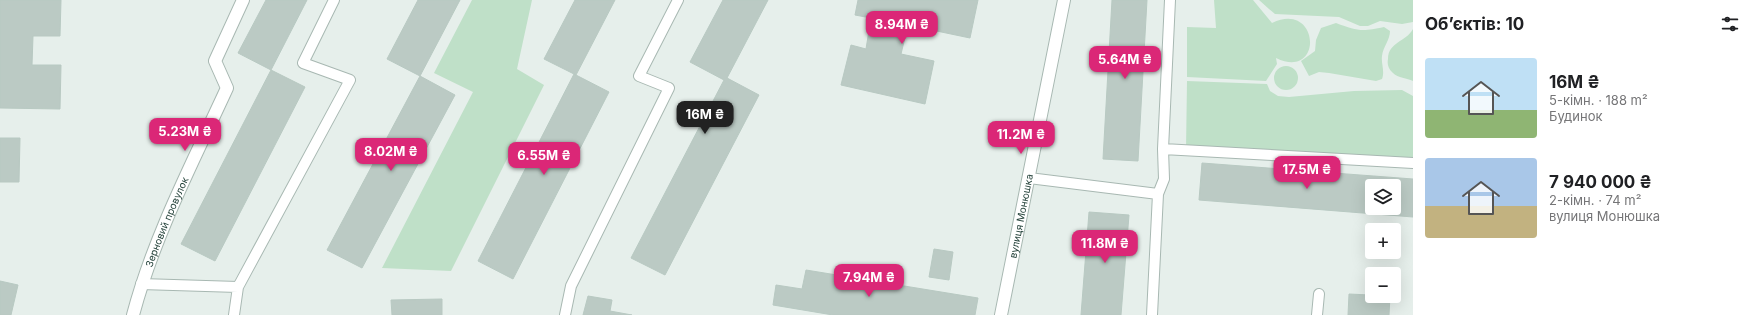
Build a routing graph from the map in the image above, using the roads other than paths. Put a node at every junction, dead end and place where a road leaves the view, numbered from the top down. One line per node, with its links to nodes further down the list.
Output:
1 (243, 0): 10 (street, Зерновий провулок)
2 (334, 0): 11 (lane)
3 (678, 0): 15 (lane)
4 (1064, 0): 8 (street, вулиця Монюшка)
5 (1170, 0): 6 (lane)
6 (1163, 149): 7 (lane); 9 (lane)
7 (1413, 163)
8 (1029, 178): 9 (lane); 16 (street, вулиця Монюшка)
9 (1158, 194): 17 (lane)
10 (141, 284): 11 (lane); 13 (street, Зерновий провулок)
11 (238, 287): 14 (lane)
12 (1319, 294): 18 (lane)
13 (133, 315)
14 (234, 315)
15 (564, 315)
16 (1001, 315)
17 (1152, 315)
18 (1317, 315)

